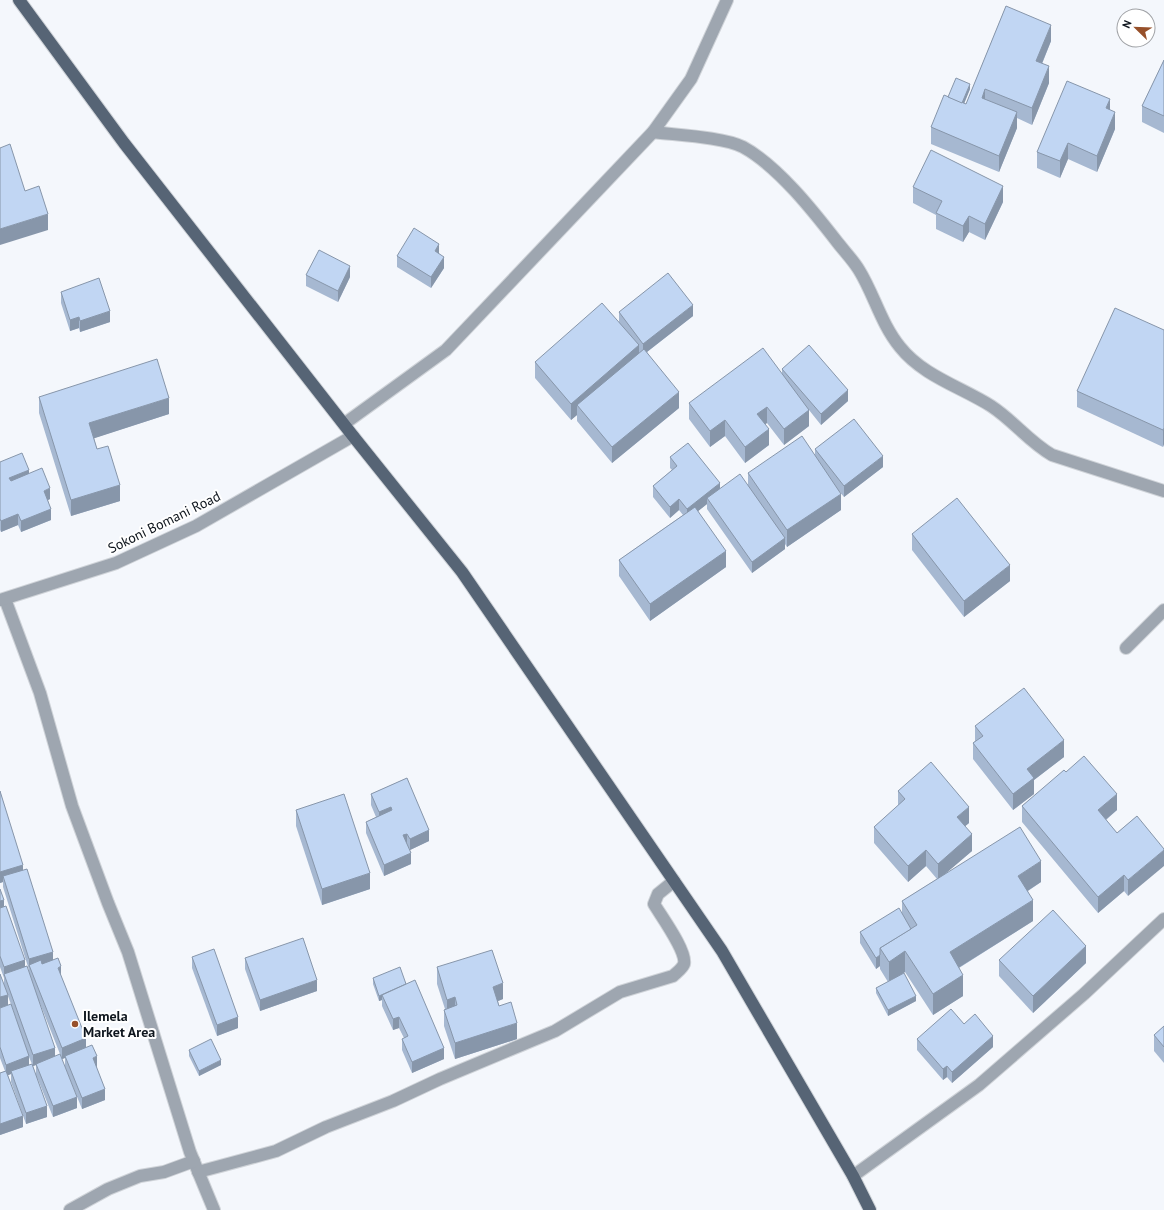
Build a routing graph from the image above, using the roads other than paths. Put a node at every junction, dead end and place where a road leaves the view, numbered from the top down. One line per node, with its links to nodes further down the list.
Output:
1 (19, 0): 4 (main road)
2 (727, 0): 3 (street)
3 (653, 132): 4 (street); 6 (street)
4 (344, 424): 5 (main road)
5 (353, 436): 7 (street, Sokoni Bomani Road); 10 (main road)
6 (1164, 490)
7 (2, 600): 12 (street)
8 (1164, 610): 9 (street)
9 (1126, 648)
10 (674, 881): 12 (street); 13 (main road)
11 (1164, 919): 13 (street)
12 (196, 1166): 14 (street); 15 (street)
13 (853, 1176): 16 (main road)
14 (70, 1210)
15 (214, 1210)
16 (870, 1210)

